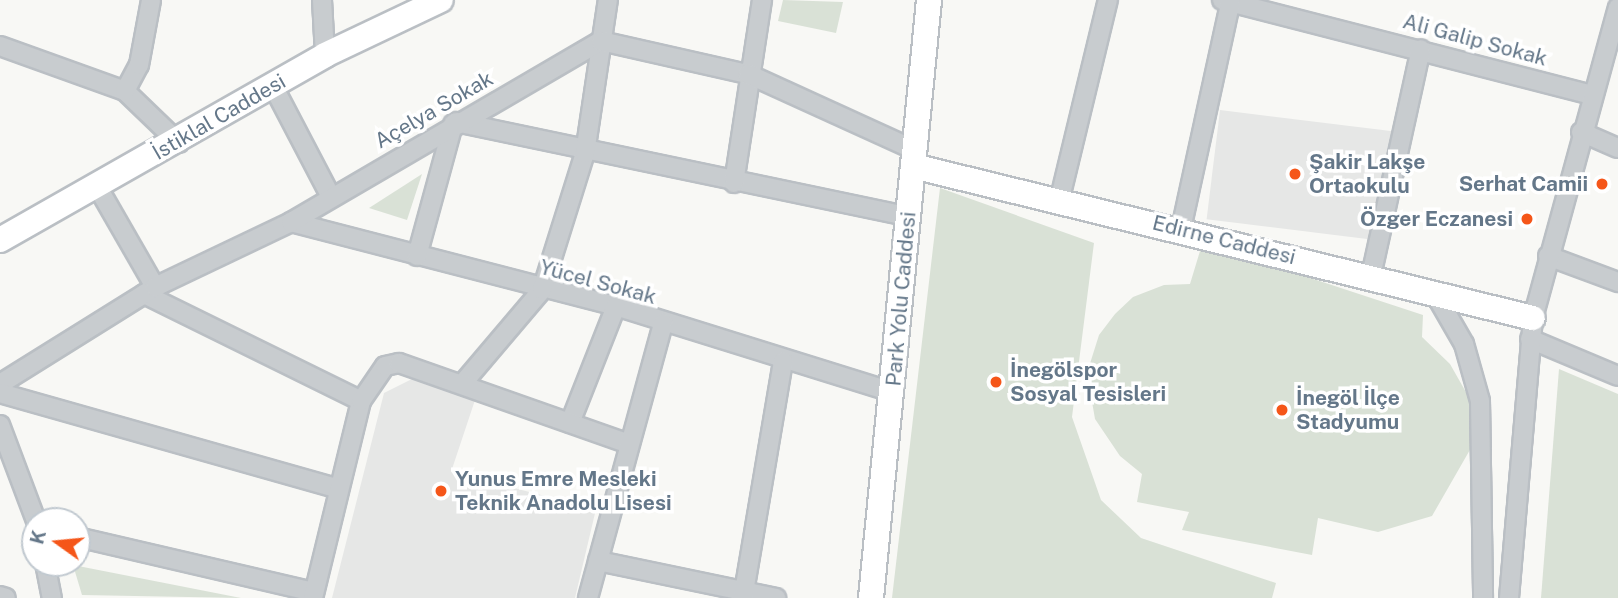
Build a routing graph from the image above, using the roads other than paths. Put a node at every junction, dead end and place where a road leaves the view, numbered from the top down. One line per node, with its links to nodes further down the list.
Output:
1 (151, 0): 17 (street)
2 (322, 0): 14 (street)
3 (440, 0): 14 (main road, İstiklal Caddesi)
4 (608, 0): 11 (street)
5 (762, 0): 15 (street)
6 (929, 0): 24 (main road, Park Yolu Caddesi)
7 (1108, 0): 28 (street)
8 (1228, 0): 13 (street, Ali Galip Sokak); 31 (street)
9 (1618, 7): 10 (street)
10 (1615, 25): 18 (street)
11 (601, 41): 15 (street); 19 (street, Açelya Sokak); 23 (street)
12 (0, 46): 17 (street)
13 (1421, 49): 18 (street, Ali Galip Sokak); 35 (street)
14 (325, 55): 16 (main road, İstiklal Caddesi)
15 (748, 74): 24 (street); 25 (street)
16 (273, 86): 21 (main road, İstiklal Caddesi); 27 (street)
17 (125, 91): 21 (street)
18 (1592, 95): 20 (street)
19 (454, 123): 23 (street); 27 (street, Açelya Sokak); 33 (street)
20 (1581, 132): 22 (street); 34 (street)
21 (179, 143): 26 (main road, İstiklal Caddesi)
22 (1618, 148)
23 (585, 153): 25 (street); 37 (street)
24 (914, 158): 28 (main road, Edirne Caddesi); 29 (main road, Park Yolu Caddesi)
25 (734, 183): 29 (street)
26 (97, 186): 32 (main road, İstiklal Caddesi); 38 (street)
27 (331, 197): 30 (street, Açelya Sokak)
28 (1059, 202): 31 (main road, Edirne Caddesi)
29 (909, 217): 47 (main road, Park Yolu Caddesi)
30 (291, 222): 33 (street, Yücel Sokak); 38 (street, Açelya Sokak)
31 (1181, 229): 35 (main road, Edirne Caddesi)
32 (0, 240)
33 (417, 256): 37 (street, Yücel Sokak)
34 (1548, 256): 36 (street); 42 (street)
35 (1371, 276): 39 (main road, Edirne Caddesi)
36 (1618, 282)
37 (542, 290): 40 (street, Yücel Sokak); 45 (street)
38 (150, 291): 46 (street, Açelya Sokak); 49 (street)
39 (1434, 292): 42 (main road, Edirne Caddesi); 66 (street)
40 (616, 306): 41 (street, Yücel Sokak); 50 (street)
41 (663, 323): 43 (street, Yücel Sokak); 52 (street)
42 (1532, 329): 44 (street); 67 (street)
43 (783, 361): 47 (street, Yücel Sokak); 59 (street)
44 (1618, 376)
45 (463, 383): 49 (street); 50 (street)
46 (0, 384)
47 (892, 392): 65 (main road, Park Yolu Caddesi)
48 (0, 393): 53 (street)
49 (361, 401): 53 (street)
50 (570, 423): 52 (street)
51 (0, 425): 54 (street)
52 (626, 443): 56 (street)
53 (336, 488): 58 (street)
54 (31, 507)
55 (91, 540): 58 (street)
56 (598, 561): 59 (street); 63 (street)
57 (48, 577): 62 (street)
58 (313, 595)
59 (743, 595): 64 (street)
60 (0, 596): 61 (street)
61 (5, 598)
62 (52, 598)
63 (588, 598)
64 (776, 598)
65 (871, 598)
66 (1483, 598)
67 (1509, 598)

